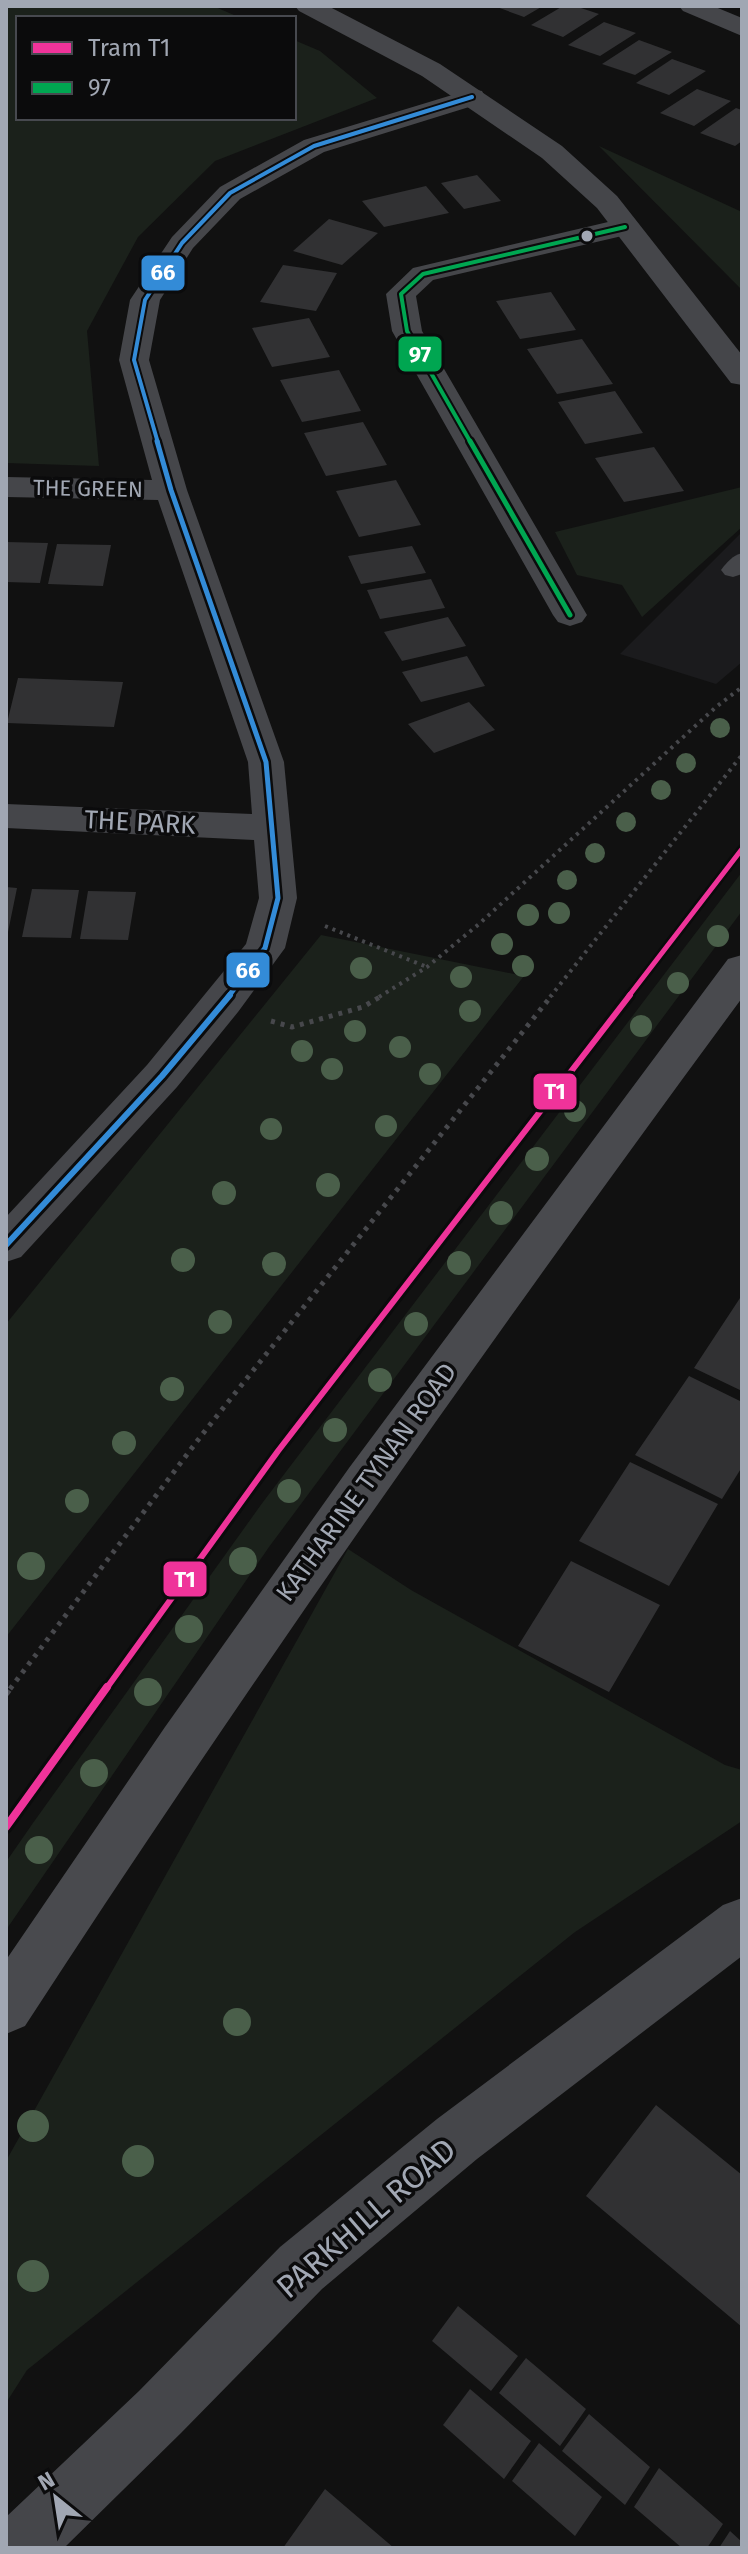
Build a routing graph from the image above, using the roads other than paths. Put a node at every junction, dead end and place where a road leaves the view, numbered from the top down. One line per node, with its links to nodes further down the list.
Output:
1 (308, 6): 4 (street)
2 (692, 6): 3 (street)
3 (742, 28)
4 (472, 97): 5 (street); 8 (street)
5 (625, 227): 6 (street); 9 (street)
6 (742, 376)
7 (6, 487): 8 (street, THE GREEN)
8 (171, 490): 11 (street)
9 (570, 615)
10 (6, 816): 11 (street, THE PARK)
11 (273, 828): 13 (street)
12 (742, 969): 15 (main road, KATHARINE TYNAN ROAD)
13 (6, 1245)
14 (735, 1938): 16 (street, PARKHILL ROAD)
15 (6, 2007)
16 (19, 2548)

